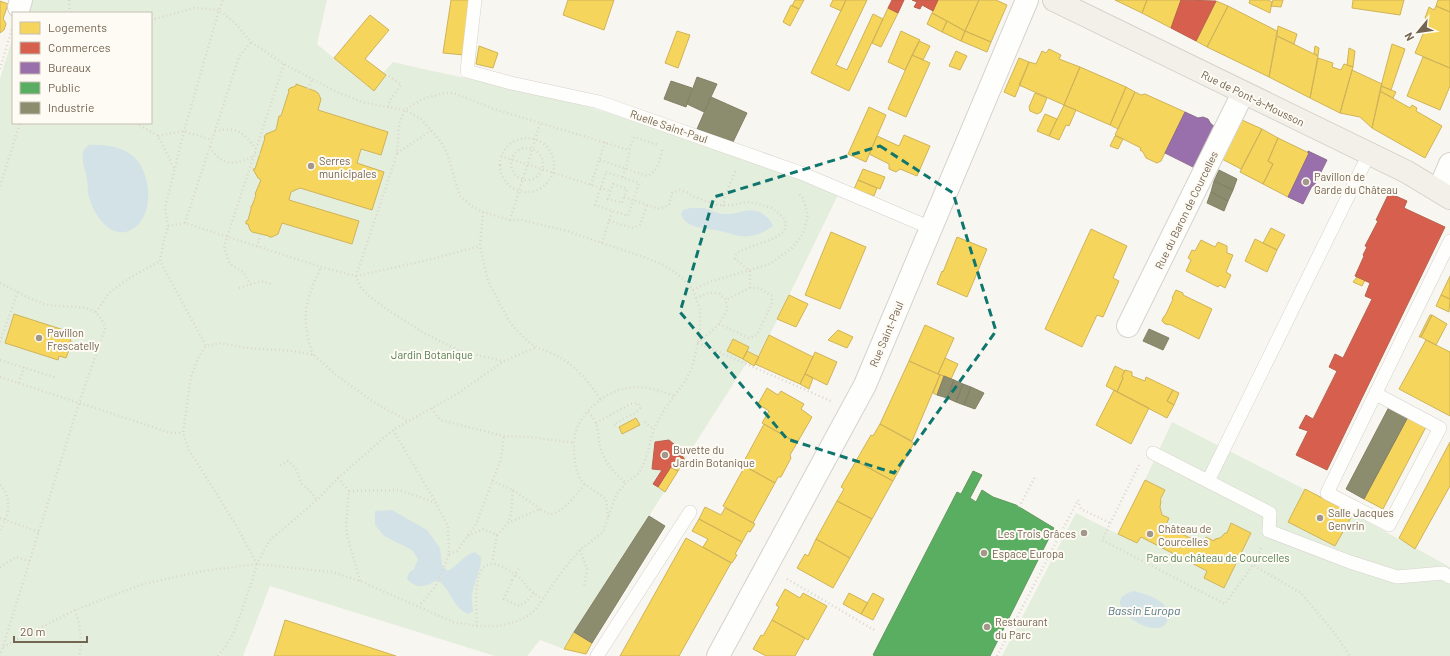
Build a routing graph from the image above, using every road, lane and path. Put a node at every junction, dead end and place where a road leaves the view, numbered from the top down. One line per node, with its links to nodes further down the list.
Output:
1 (69, 0): 7 (path)
2 (223, 0): 6 (path)
3 (475, 0): 67 (lane, Ruelle Saint-Paul)
4 (1027, 0): 67 (street, Rue Saint-Paul)
5 (1054, 0): 16 (main road, Rue de Pont-à-Mousson)
6 (220, 10): 8 (path); 10 (path); 23 (path)
7 (70, 12)
8 (152, 20)
9 (12, 30): 12 (path)
10 (252, 42): 11 (path); 24 (path)
11 (284, 64): 14 (path); 34 (path)
12 (0, 69)
13 (389, 76): 17 (path)
14 (312, 79): 15 (path); 17 (path)
15 (308, 89)
16 (1243, 93): 37 (main road, Rue de Pont-à-Mousson); 89 (street, Rue du Baron de Courcelles)
17 (388, 107): 18 (path)
18 (405, 110): 21 (path); 22 (path); 36 (path)
19 (20, 124): 51 (path)
20 (138, 124): 25 (path)
21 (540, 124): 26 (path); 28 (path)
22 (432, 130): 36 (path); 62 (path)
23 (184, 131): 25 (path); 27 (path); 44 (path)
24 (215, 131): 27 (path); 34 (path)
25 (158, 136): 44 (path)
26 (536, 139): 31 (path); 38 (path); 47 (path)
27 (212, 140): 29 (path)
28 (605, 142): 33 (path); 40 (path)
29 (210, 146): 34 (path); 65 (path)
30 (663, 147): 32 (path); 33 (path); 43 (path)
31 (532, 149): 39 (path); 41 (path); 45 (path)
32 (670, 149)
33 (629, 150): 43 (path)
34 (255, 153): 35 (path); 69 (path)
35 (260, 154)
36 (397, 154): 77 (path)
37 (1369, 154): 56 (main road, Rue de Pont-à-Mousson); 122 (lane)
38 (501, 156): 39 (path); 53 (path)
39 (512, 160): 41 (path); 49 (path)
40 (600, 160): 43 (path); 50 (path)
41 (527, 164): 45 (path); 49 (path)
42 (1450, 164): 56 (street)
43 (625, 168): 48 (path)
44 (175, 169): 66 (path)
45 (542, 170): 47 (path); 49 (path)
46 (742, 172): 60 (path)
47 (553, 173): 50 (path); 53 (path)
48 (622, 177): 52 (path); 58 (path)
49 (522, 180): 53 (path)
50 (591, 185): 52 (path)
51 (0, 186)
52 (601, 189): 54 (path); 61 (path)
53 (519, 191): 63 (path)
54 (610, 192): 57 (path); 57 (path)
55 (797, 192): 76 (path)
56 (1444, 194)
57 (624, 197): 58 (path)
58 (633, 200): 59 (path); 61 (path)
59 (647, 205): 60 (path); 64 (path)
60 (723, 206): 76 (path)
61 (612, 211): 64 (path)
62 (483, 212): 63 (path); 73 (path)
63 (510, 220): 71 (path)
64 (608, 221): 71 (path)
65 (185, 223): 66 (path); 69 (path)
66 (168, 226): 74 (path)
67 (931, 228): 106 (street, Rue Saint-Paul)
68 (260, 233): 72 (path)
69 (227, 237): 72 (path); 80 (path)
70 (1450, 241): 101 (lane)
71 (602, 244): 83 (path)
72 (257, 246): 75 (path)
73 (480, 246): 77 (path); 93 (path)
74 (160, 261): 87 (path); 92 (path)
75 (321, 267): 77 (path); 94 (path)
76 (750, 270): 82 (path); 83 (path)
77 (356, 276): 96 (path)
78 (0, 283): 84 (path)
79 (271, 284): 80 (path)
80 (251, 285): 81 (path)
81 (239, 288)
82 (750, 288): 86 (path); 88 (path)
83 (693, 290): 85 (path)
84 (18, 291): 87 (path); 90 (path)
85 (696, 298): 86 (path); 91 (path)
86 (726, 300): 88 (path)
87 (96, 312): 104 (path)
88 (719, 324): 91 (path)
89 (1128, 326)
90 (0, 342)
91 (698, 344): 102 (path); 106 (path)
92 (206, 346): 94 (path); 114 (path)
93 (537, 347): 96 (path); 103 (path)
94 (314, 355): 108 (path)
95 (0, 360): 97 (path)
96 (504, 361): 105 (path)
97 (24, 367): 99 (path); 100 (path)
98 (0, 377): 100 (path)
99 (57, 378)
100 (19, 383): 104 (path)
101 (1376, 394): 101 (lane)
102 (674, 396): 103 (path); 112 (path)
103 (600, 400): 107 (path)
104 (79, 404): 114 (path); 141 (path)
105 (432, 408): 108 (path); 115 (path)
106 (851, 411): 151 (street, Rue Saint-Paul)
107 (588, 412): 109 (path); 116 (path)
108 (408, 421): 113 (path)
109 (596, 422): 111 (path); 124 (path)
110 (645, 422): 112 (path)
111 (616, 428)
112 (654, 429): 124 (path)
113 (393, 430): 121 (path); 130 (path)
114 (183, 433): 148 (path)
115 (504, 436): 116 (path); 123 (path)
116 (575, 443): 125 (path)
117 (1153, 453): 122 (lane)
118 (1140, 463): 138 (path)
119 (280, 465): 129 (path)
120 (1035, 477): 131 (path)
121 (338, 478): 128 (path); 129 (path)
122 (1208, 481): 140 (lane)
123 (492, 482): 127 (path); 143 (path)
124 (626, 483): 135 (path)
125 (585, 484): 132 (path); 135 (path)
126 (0, 485): 136 (path)
127 (513, 490): 132 (path); 137 (path)
128 (349, 491): 130 (path); 154 (path)
129 (317, 500): 148 (path)
130 (436, 503): 145 (path)
131 (1020, 507)
132 (540, 509): 137 (path)
133 (690, 512): 166 (lane)
134 (0, 518): 136 (path)
135 (608, 518): 144 (path)
136 (6, 520): 139 (path); 141 (path)
137 (508, 523): 142 (path)
138 (1110, 523): 149 (path); 168 (path)
139 (0, 530)
140 (1269, 531): 149 (path); 153 (lane)
141 (39, 532): 146 (path)
142 (497, 535): 143 (path); 147 (path)
143 (467, 537): 145 (path)
144 (580, 550): 155 (path); 157 (path)
145 (449, 554): 158 (path)
146 (30, 561): 150 (path); 162 (path)
147 (492, 562): 156 (path); 160 (path)
148 (256, 564): 154 (path); 159 (path); 165 (path)
149 (1253, 565): 169 (path)
150 (0, 567)
151 (766, 567): 161 (path); 167 (street, Rue Saint-Paul)
152 (519, 568): 156 (path, bridge)
153 (1450, 577)
154 (360, 581): 158 (path)
155 (584, 588)
156 (534, 593): 157 (path)
157 (542, 599): 160 (path)
158 (419, 606): 160 (path)
159 (75, 610): 162 (path); 164 (path)
160 (477, 626)
161 (876, 631)
162 (3, 647): 163 (path)
163 (0, 656)
164 (79, 656)
165 (218, 656)
166 (597, 656)
167 (718, 656)
168 (997, 656)
169 (1350, 656)

